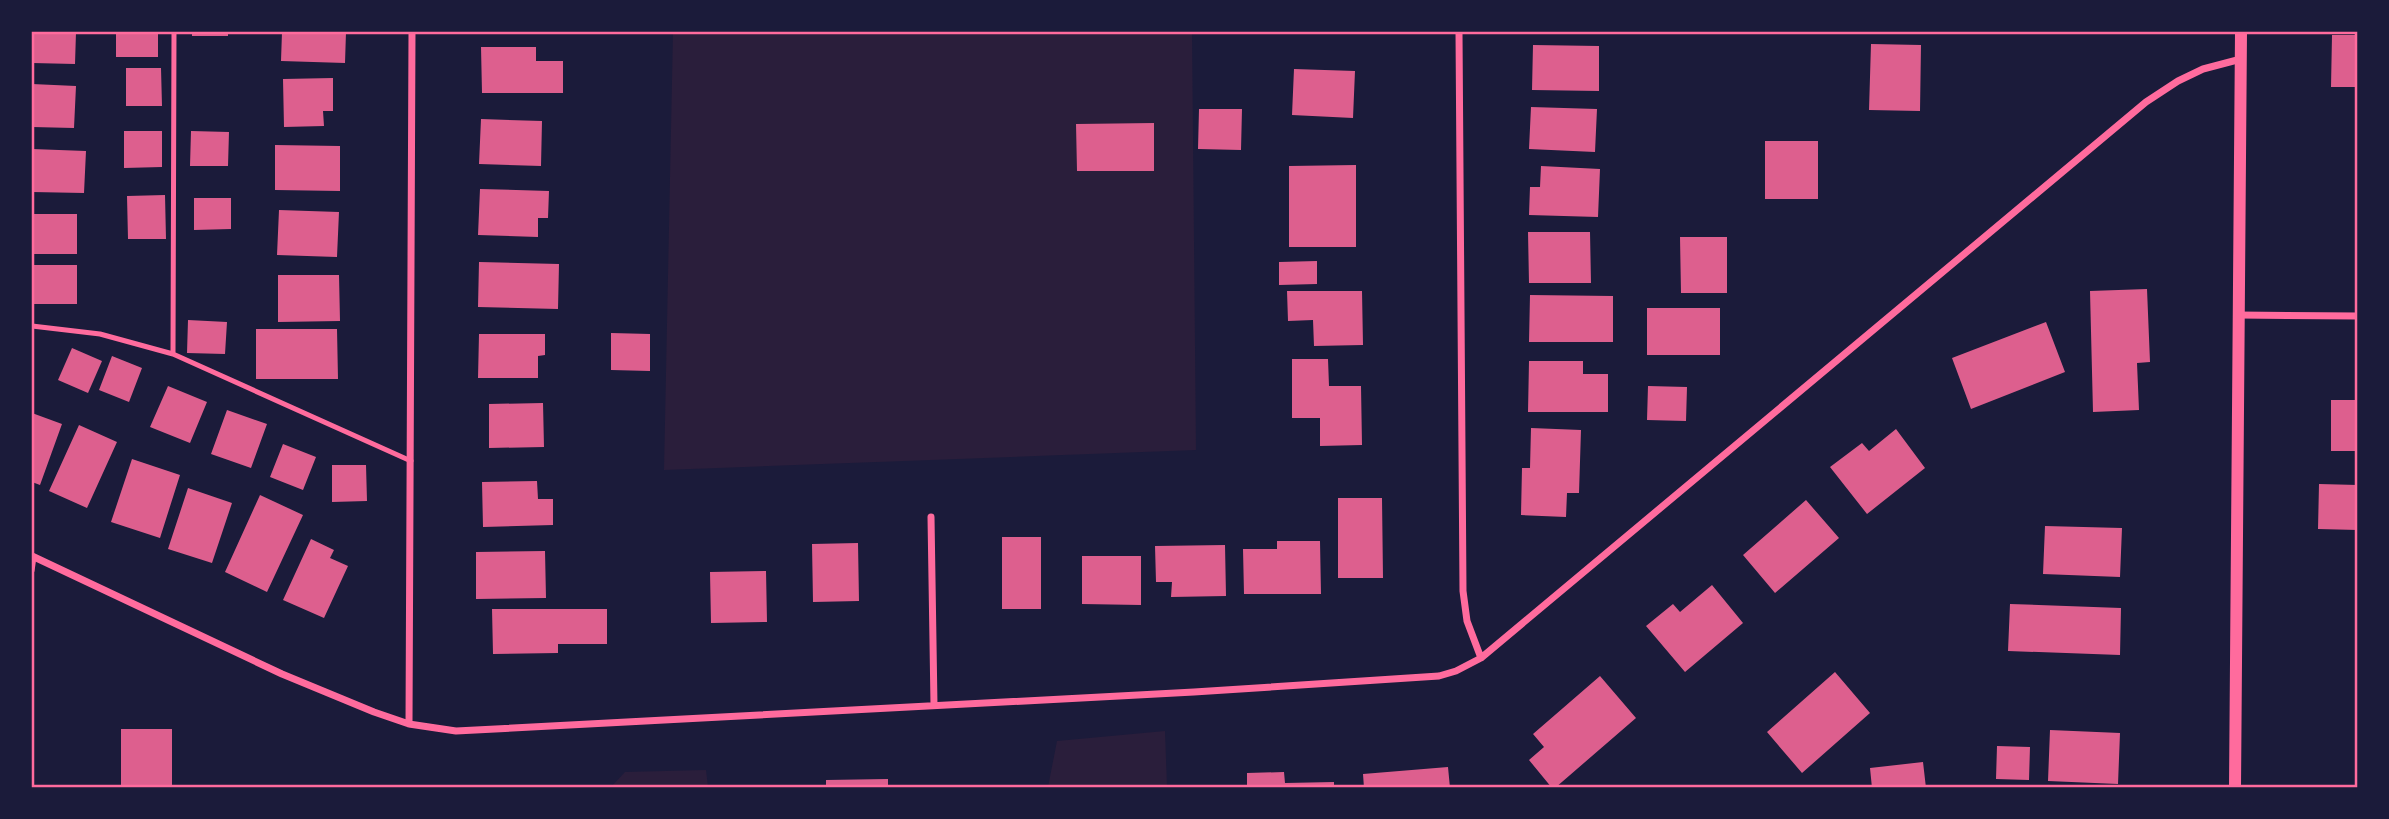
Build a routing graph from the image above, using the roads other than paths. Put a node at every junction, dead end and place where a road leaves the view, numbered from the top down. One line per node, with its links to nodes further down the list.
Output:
1 (174, 32): 9 (lane)
2 (412, 32): 10 (street)
3 (1459, 32): 14 (street)
4 (2241, 32): 5 (street)
5 (2241, 59): 6 (street); 14 (street)
6 (2238, 315): 7 (street); 17 (street)
7 (2357, 316)
8 (32, 326): 9 (lane)
9 (173, 354): 10 (lane)
10 (411, 461): 16 (street)
11 (931, 517): 15 (street)
12 (33, 556): 13 (lane); 16 (street)
13 (32, 571)
14 (1481, 658): 15 (street)
15 (934, 705): 16 (street)
16 (409, 724)
17 (2235, 788)

